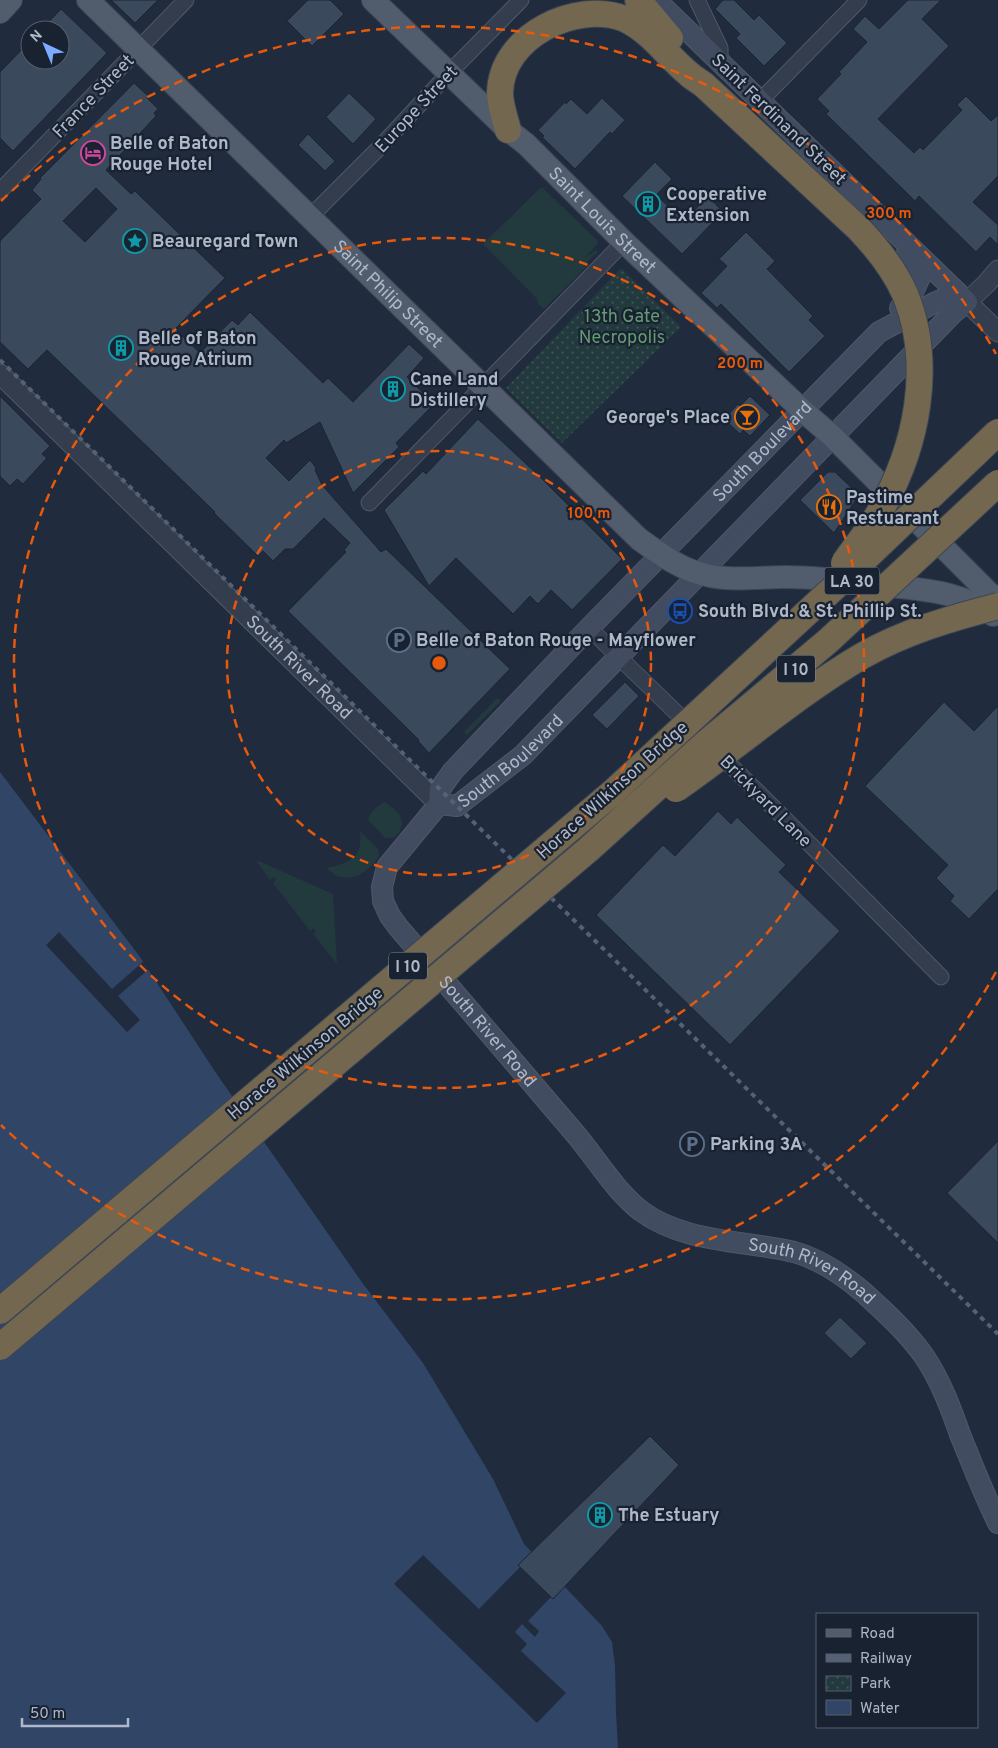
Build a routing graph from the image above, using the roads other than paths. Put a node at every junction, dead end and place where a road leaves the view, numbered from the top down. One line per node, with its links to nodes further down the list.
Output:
1 (11, 0): 10 (main road)
2 (88, 0): 11 (main road, Saint Philip Street)
3 (186, 0): 11 (street, France Street)
4 (372, 0): 13 (main road, Saint Louis Street)
5 (521, 0): 13 (street, Europe Street)
6 (638, 0): 14 (highway)
7 (656, 0): 12 (main road, Saint Ferdinand Street)
8 (697, 0): 12 (street)
9 (858, 0): 15 (street)
10 (0, 12)
11 (138, 50): 17 (street, France Street); 18 (main road, Saint Philip Street)
12 (720, 62): 15 (main road, Saint Ferdinand Street)
13 (449, 73): 16 (main road, Saint Louis Street); 18 (street, Europe Street)
14 (704, 85): 16 (highway); 37 (highway, bridge)
15 (760, 101): 20 (main road, Saint Ferdinand Street)
16 (508, 130): 19 (main road, Saint Louis Street)
17 (0, 191)
18 (310, 217): 27 (main road, Saint Philip Street)
19 (624, 242): 27 (street); 28 (main road, Saint Louis Street)
20 (906, 243): 23 (main road, Saint Ferdinand Street); 24 (main road)
21 (998, 264): 23 (street, South Boulevard)
22 (998, 270): 23 (street, South Boulevard)
23 (962, 297): 24 (main road, South Boulevard); 25 (street); 30 (main road, South Boulevard)
24 (879, 332): 28 (main road, South Boulevard)
25 (998, 332)
26 (0, 374): 41 (street, South River Road)
27 (483, 385): 32 (street); 33 (main road, Saint Philip Street)
28 (802, 410): 30 (main road, Saint Louis Street); 33 (main road, South Boulevard)
29 (998, 432): 37 (highway, I 10, bridge)
30 (833, 437): 34 (main road, South Boulevard); 35 (main road, Saint Louis Street)
31 (998, 483): 42 (highway, I 10, bridge)
32 (369, 502)
33 (661, 555): 34 (main road, Saint Philip Street); 39 (main road, South Boulevard)
34 (700, 573): 38 (main road, LA 30); 40 (main road, South Boulevard)
35 (998, 602)
36 (998, 606): 42 (highway, bridge)
37 (808, 612): 44 (highway, Horace Wilkinson Bridge / I 10, bridge)
38 (998, 619)
39 (589, 628): 40 (street, Brickyard Lane); 41 (main road, South Boulevard)
40 (619, 657): 41 (main road, South Boulevard); 43 (street, Brickyard Lane)
41 (439, 804): 46 (main road, South River Road)
42 (589, 849): 45 (highway, Horace Wilkinson Bridge / I 10, bridge)
43 (941, 977)
44 (0, 1311)
45 (0, 1347)
46 (998, 1523)

